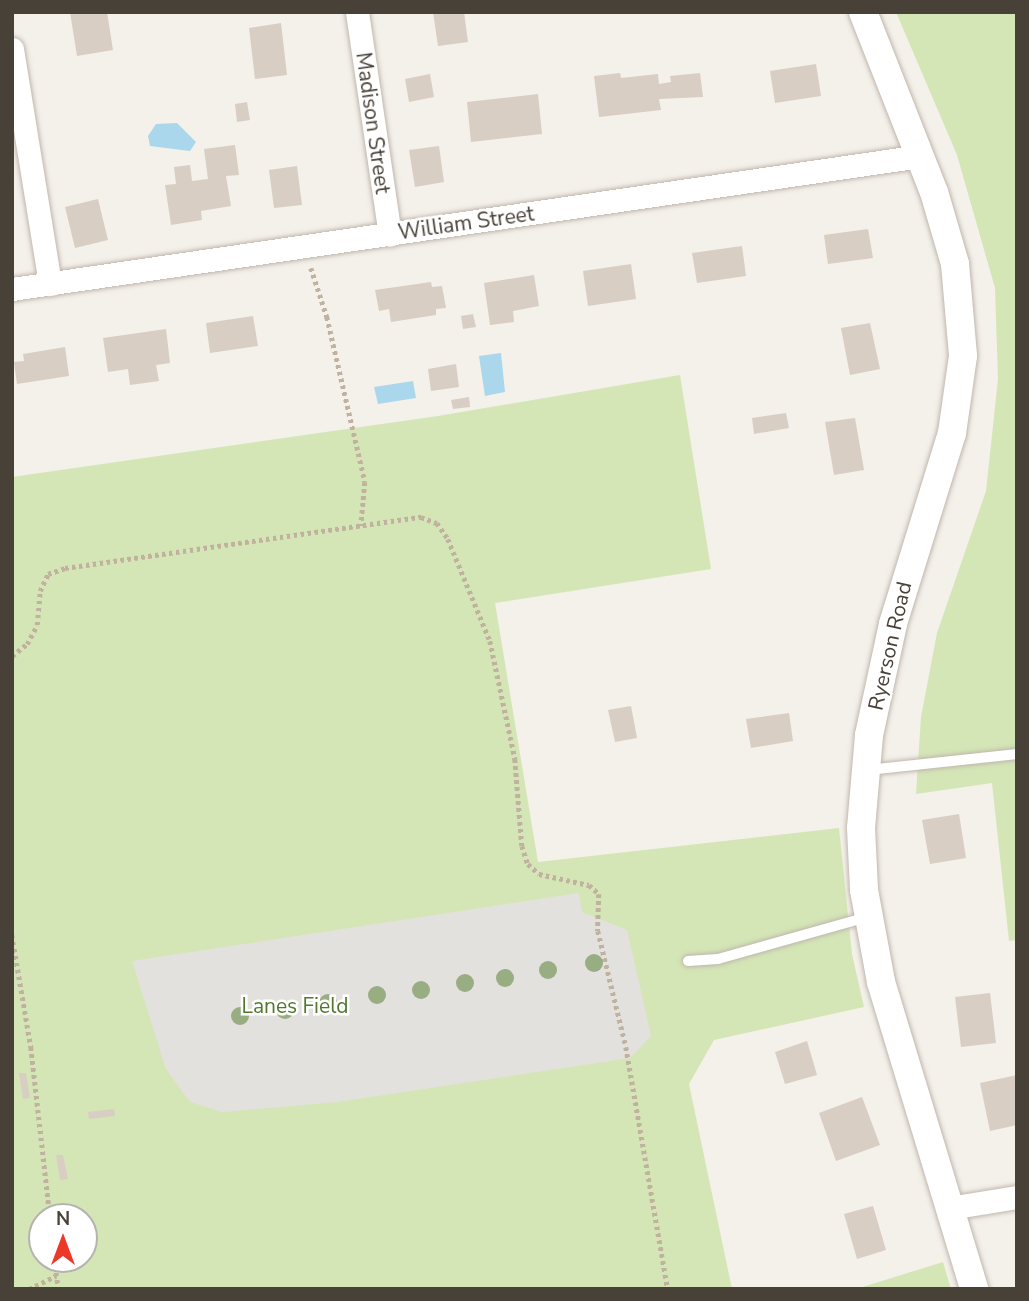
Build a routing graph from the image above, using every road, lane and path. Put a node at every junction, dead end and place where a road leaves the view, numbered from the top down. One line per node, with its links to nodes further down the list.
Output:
1 (357, 12): 5 (street, Madison Street)
2 (863, 12): 4 (street, Ryerson Road)
3 (12, 50): 7 (street)
4 (920, 156): 5 (street, William Street); 12 (street, Ryerson Road)
5 (390, 235): 7 (street, William Street)
6 (311, 268): 9 (path)
7 (50, 284): 8 (street, William Street)
8 (12, 289)
9 (362, 526): 10 (path); 23 (path)
10 (12, 656)
11 (1017, 754): 12 (lane)
12 (865, 770): 13 (street, Ryerson Road)
13 (867, 917): 15 (lane); 18 (street, Ryerson Road)
14 (12, 935): 17 (path)
15 (688, 961)
16 (1017, 1197): 18 (street)
17 (48, 1203)
18 (949, 1208): 24 (street, Ryerson Road)
19 (56, 1273): 20 (path)
20 (56, 1276): 21 (path); 22 (path)
21 (29, 1289)
22 (59, 1289)
23 (668, 1289)
24 (974, 1289)

